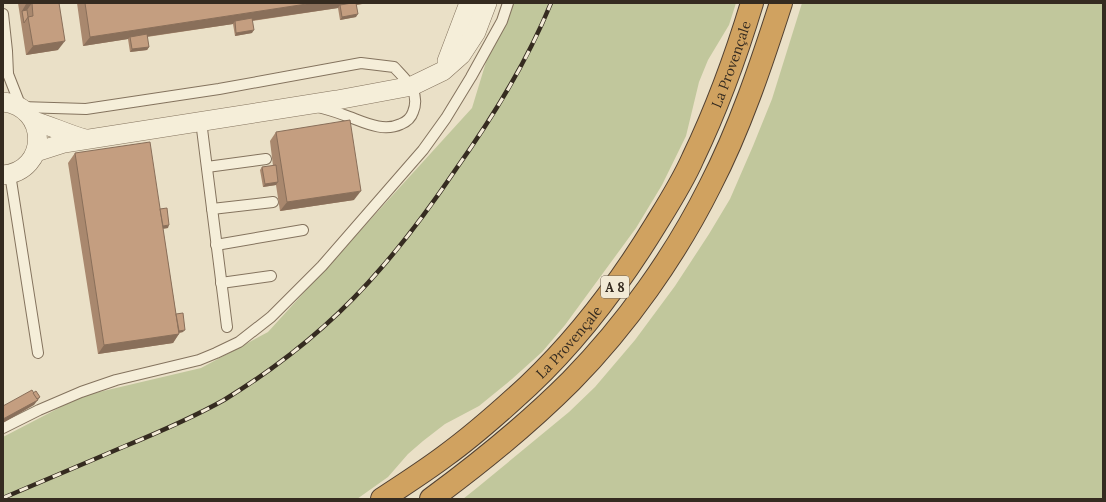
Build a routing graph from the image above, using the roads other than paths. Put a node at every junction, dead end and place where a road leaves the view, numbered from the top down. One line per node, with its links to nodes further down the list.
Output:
1 (469, 3): 8 (street)
2 (487, 3): 8 (street)
3 (508, 3): 27 (lane)
4 (752, 3): 28 (highway, La Provençale / A 8)
5 (781, 3): 29 (highway, La Provençale / A 8)
6 (3, 14): 7 (lane)
7 (5, 70): 11 (lane)
8 (443, 71): 9 (street)
9 (412, 86): 10 (street); 10 (lane); 11 (lane)
10 (310, 104): 13 (street)
11 (12, 105): 12 (street)
12 (34, 121): 14 (street); 15 (street)
13 (201, 121): 14 (street); 17 (lane)
14 (86, 139): 15 (street)
15 (36, 152): 18 (street)
16 (266, 159): 17 (lane)
17 (207, 167): 20 (lane)
18 (7, 174): 26 (lane)
19 (272, 202): 20 (lane)
20 (212, 209): 22 (lane)
21 (303, 230): 22 (lane)
22 (216, 245): 24 (lane)
23 (272, 276): 24 (lane)
24 (221, 284): 25 (lane)
25 (227, 327)
26 (38, 353)
27 (3, 428)
28 (382, 499)
29 (431, 499)

